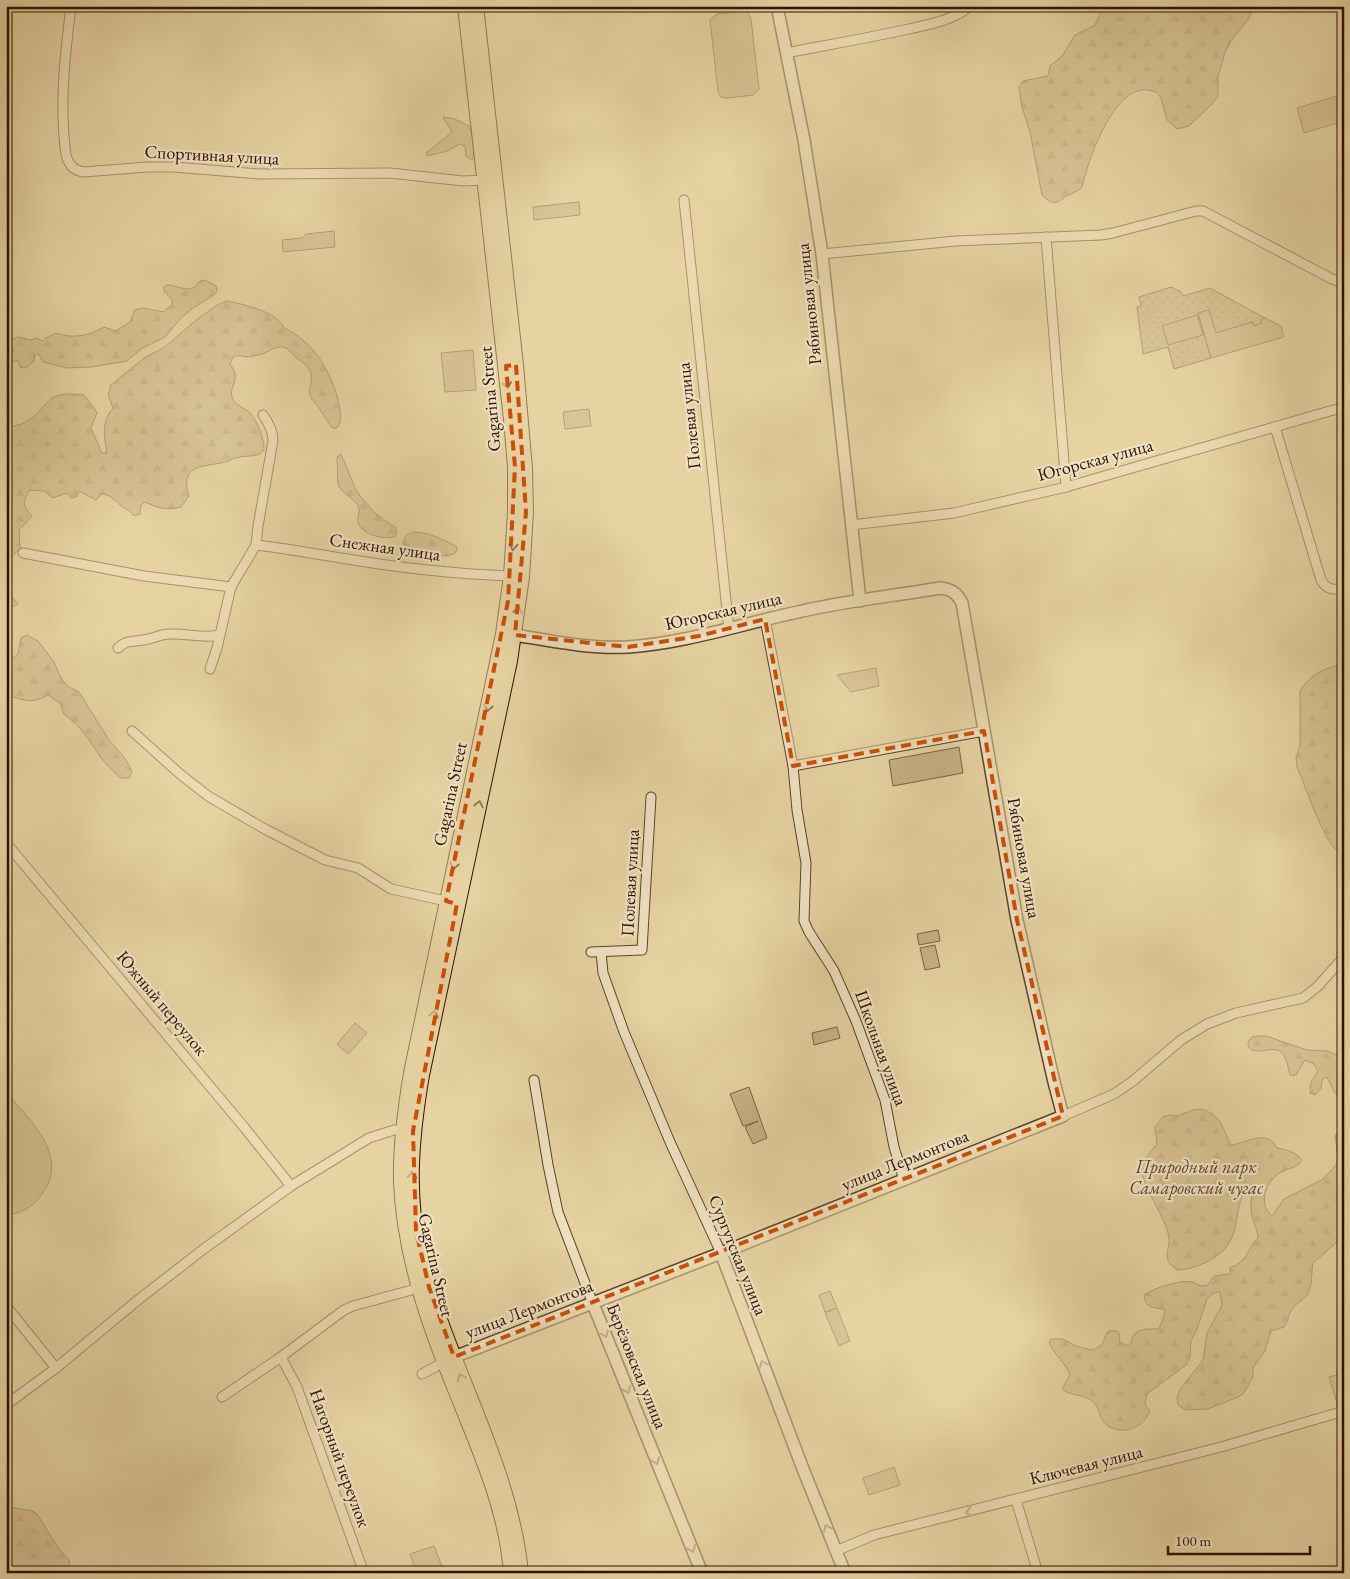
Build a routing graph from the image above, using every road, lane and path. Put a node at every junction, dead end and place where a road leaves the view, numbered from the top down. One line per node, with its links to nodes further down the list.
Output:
1 (71, 6): 7 (street, Спортивная улица)
2 (465, 6): 7 (main road, Gagarina Street)
3 (476, 6): 7 (main road, Gagarina Street)
4 (777, 6): 6 (street, Рябиновая улица)
5 (970, 6): 6 (street)
6 (786, 52): 10 (street, Рябиновая улица)
7 (490, 179): 19 (main road, Gagarina Street)
8 (684, 200): 25 (street, Полевая улица)
9 (1046, 237): 10 (street); 11 (street); 15 (street)
10 (822, 254): 16 (street, Рябиновая улица)
11 (1344, 283)
12 (1344, 407): 14 (street, Югорская улица)
13 (263, 415): 17 (street)
14 (1275, 427): 15 (street, Югорская улица); 21 (street)
15 (1066, 487): 16 (street, Югорская улица)
16 (851, 525): 22 (street, Рябиновая улица)
17 (256, 545): 19 (street, Снежная улица); 20 (street)
18 (23, 553): 20 (street)
19 (517, 577): 27 (main road, Gagarina Street)
20 (231, 587): 26 (street)
21 (1344, 588)
22 (860, 602): 23 (street, Югорская улица); 24 (street, Югорская улица)
23 (962, 603): 31 (street, Рябиновая улица)
24 (765, 619): 25 (street, Югорская улица); 32 (street)
25 (728, 629): 27 (street, Югорская улица)
26 (220, 635): 28 (street); 29 (street)
27 (509, 635): 35 (main road, Gagarina Street)
28 (118, 648)
29 (210, 669)
30 (132, 731): 35 (street)
31 (984, 731): 32 (street); 40 (street, Рябиновая улица)
32 (793, 766): 42 (street, Школьная улица)
33 (651, 797): 37 (street, Полевая улица)
34 (6, 842): 43 (street, Южный переулок)
35 (452, 902): 41 (main road, Gagarina Street)
36 (591, 952): 37 (street, Полевая улица)
37 (601, 952): 44 (street, Сургутская улица)
38 (1344, 956): 40 (street, улица Лермонтова)
39 (534, 1080): 46 (street, Берёзовская улица)
40 (1064, 1116): 42 (street, улица Лермонтова)
41 (408, 1130): 43 (street); 45 (main road, Gagarina Street); 49 (main road, Gagarina Street, one-way to 41)
42 (904, 1180): 44 (street, улица Лермонтова)
43 (291, 1186): 50 (street)
44 (721, 1254): 46 (street, улица Лермонтова); 56 (street, Сургутская улица, one-way to 44)
45 (419, 1288): 48 (street); 49 (main road, Gagarina Street)
46 (593, 1304): 49 (street, улица Лермонтова); 61 (street, Берёзовская улица, one-way to 61)
47 (6, 1306): 50 (street)
48 (281, 1357): 52 (street); 58 (street, Нагорный переулок)
49 (449, 1360): 51 (street); 59 (main road, Gagarina Street); 60 (main road, Gagarina Street, one-way to 49)
50 (56, 1368): 53 (street)
51 (422, 1374)
52 (222, 1397)
53 (6, 1405)
54 (1344, 1411): 55 (street, Ключевая улица)
55 (1016, 1500): 56 (street, Ключевая улица, one-way to 56); 63 (street)
56 (836, 1551): 62 (street, Сургутская улица)
57 (1344, 1571): 64 (street)
58 (364, 1573)
59 (511, 1573)
60 (521, 1573)
61 (702, 1573)
62 (845, 1573)
63 (1038, 1573)
64 (1292, 1573)

